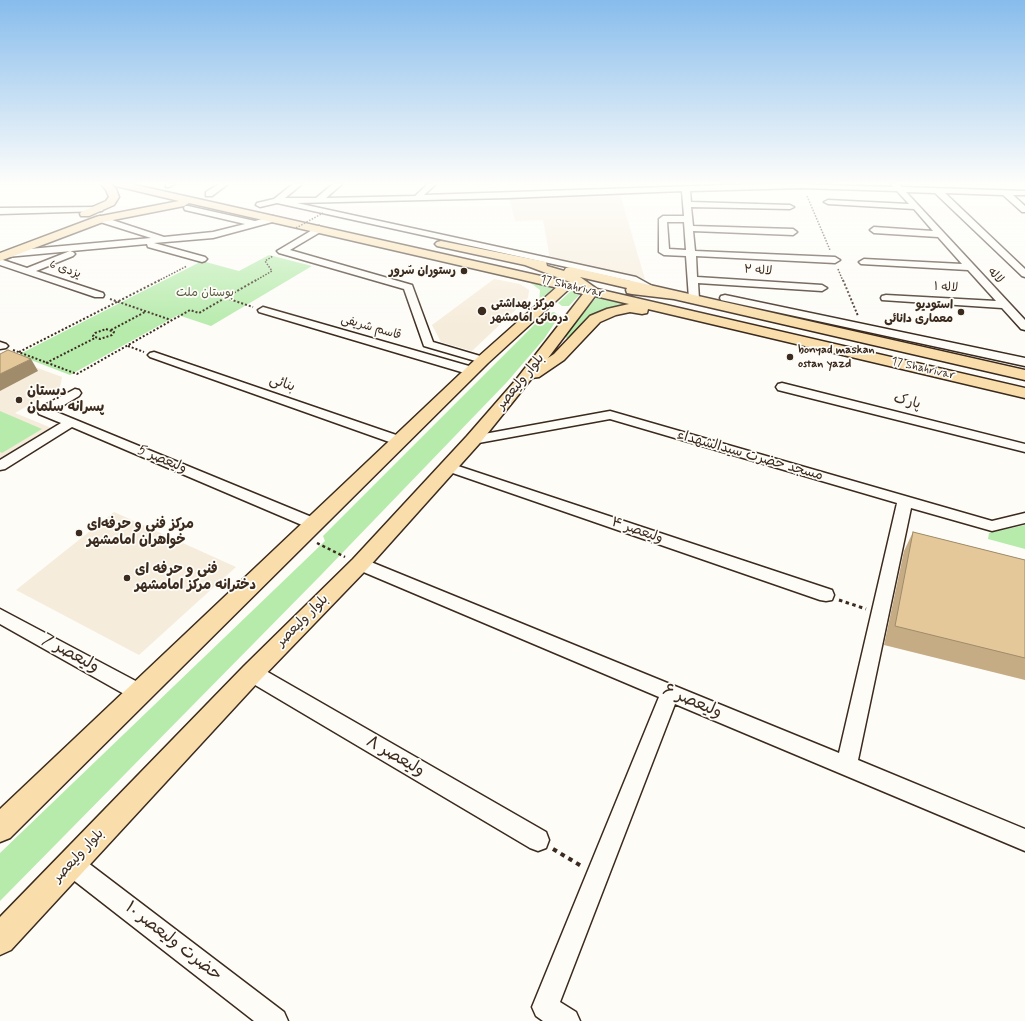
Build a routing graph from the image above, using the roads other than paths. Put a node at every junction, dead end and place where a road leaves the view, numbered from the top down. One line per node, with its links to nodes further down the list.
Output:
1 (58, 232): 20 (main road)
2 (145, 232): 15 (street)
3 (226, 232): 15 (street)
4 (315, 232): 47 (street)
5 (331, 232): 27 (main road, 17 Shahrivar)
6 (400, 232): 18 (main road, 17 Shahrivar)
7 (663, 232): 19 (street)
8 (690, 232): 19 (street)
9 (789, 232): 10 (street)
10 (793, 232)
11 (901, 232): 14 (street)
12 (938, 232): 14 (street, لاله)
13 (981, 232): 28 (street)
14 (940, 234): 25 (street, لاله)
15 (166, 240): 16 (street)
16 (142, 242): 17 (street); 21 (street)
17 (83, 248): 20 (street); 26 (street)
18 (504, 254): 24 (main road, 17 Shahrivar); 32 (street)
19 (691, 254): 22 (street); 29 (street)
20 (2, 255): 26 (street, یزدی 6)
21 (202, 259)
22 (835, 260)
23 (864, 262): 25 (street)
24 (530, 263): 27 (main road); 30 (main road); 32 (main road, 17 Shahrivar)
25 (971, 267): 39 (street, لاله)
26 (27, 271): 33 (street, یزدی 6)
27 (517, 274): 30 (main road, 17 Shahrivar); 38 (main road)
28 (1025, 274)
29 (692, 280): 31 (street, لاله ۲); 37 (street)
30 (580, 287): 34 (main road); 38 (main road); 41 (main road, 17 Shahrivar); 43 (main road, بلوار ولیعصر)
31 (822, 288)
32 (650, 289): 34 (main road, 17 Shahrivar)
33 (99, 295)
34 (674, 295): 37 (main road, 17 Shahrivar); 41 (main road)
35 (724, 298): 44 (street)
36 (886, 298): 39 (street, لاله ۱)
37 (694, 299): 46 (main road, 17 Shahrivar)
38 (537, 301): 43 (main road); 51 (main road)
39 (1005, 305): 45 (street, لاله)
40 (263, 310): 48 (street, قاسم شریفی)
41 (667, 310): 42 (main road, 17 Shahrivar)
42 (697, 316): 53 (main road); 56 (main road, 17 Shahrivar)
43 (570, 318): 53 (main road, بلوار ولیعصر)
44 (863, 327): 46 (street); 50 (street)
45 (1025, 327)
46 (868, 340): 52 (main road, 17 Shahrivar)
47 (428, 344): 48 (street); 51 (street)
48 (414, 353): 51 (street, قاسم شریفی)
49 (154, 355): 59 (street, بنائی)
50 (1025, 362)
51 (478, 366): 59 (main road)
52 (1025, 375)
53 (520, 384): 58 (main road, بلوار ولیعصر)
54 (782, 387): 60 (street, پارک)
55 (75, 393): 57 (street, ولیعصر 5)
56 (1025, 393)
57 (71, 422): 61 (street); 65 (street, ولیعصر 5)
58 (473, 440): 62 (main road, بلوار ولیعصر); 63 (street, مسجد حضرت سیدالشهداء)
59 (400, 441): 65 (main road)
60 (1025, 448)
61 (0, 466)
62 (449, 467): 66 (main road, بلوار ولیعصر); 67 (street, ولیعصر ۴)
63 (905, 501): 64 (street, مسجد حضرت سیدالشهداء); 72 (street)
64 (1025, 518)
65 (308, 530): 70 (main road)
66 (360, 564): 69 (main road, بلوار ولیعصر); 71 (street, ولیعصر ۶)
67 (826, 595)
68 (0, 616): 70 (street, ولیعصر 7)
69 (252, 673): 74 (street, ولیعصر ۸); 76 (main road, بلوار ولیعصر)
70 (140, 693): 73 (main road)
71 (670, 693): 72 (street, ولیعصر ۶); 79 (street)
72 (846, 766): 75 (street, ولیعصر ۶)
73 (0, 828)
74 (538, 840)
75 (1025, 840)
76 (71, 864): 77 (main road, بلوار ولیعصر); 78 (street, حضرت ولیعصر ۱۰)
77 (0, 939)
78 (275, 1021)
79 (567, 1021)

